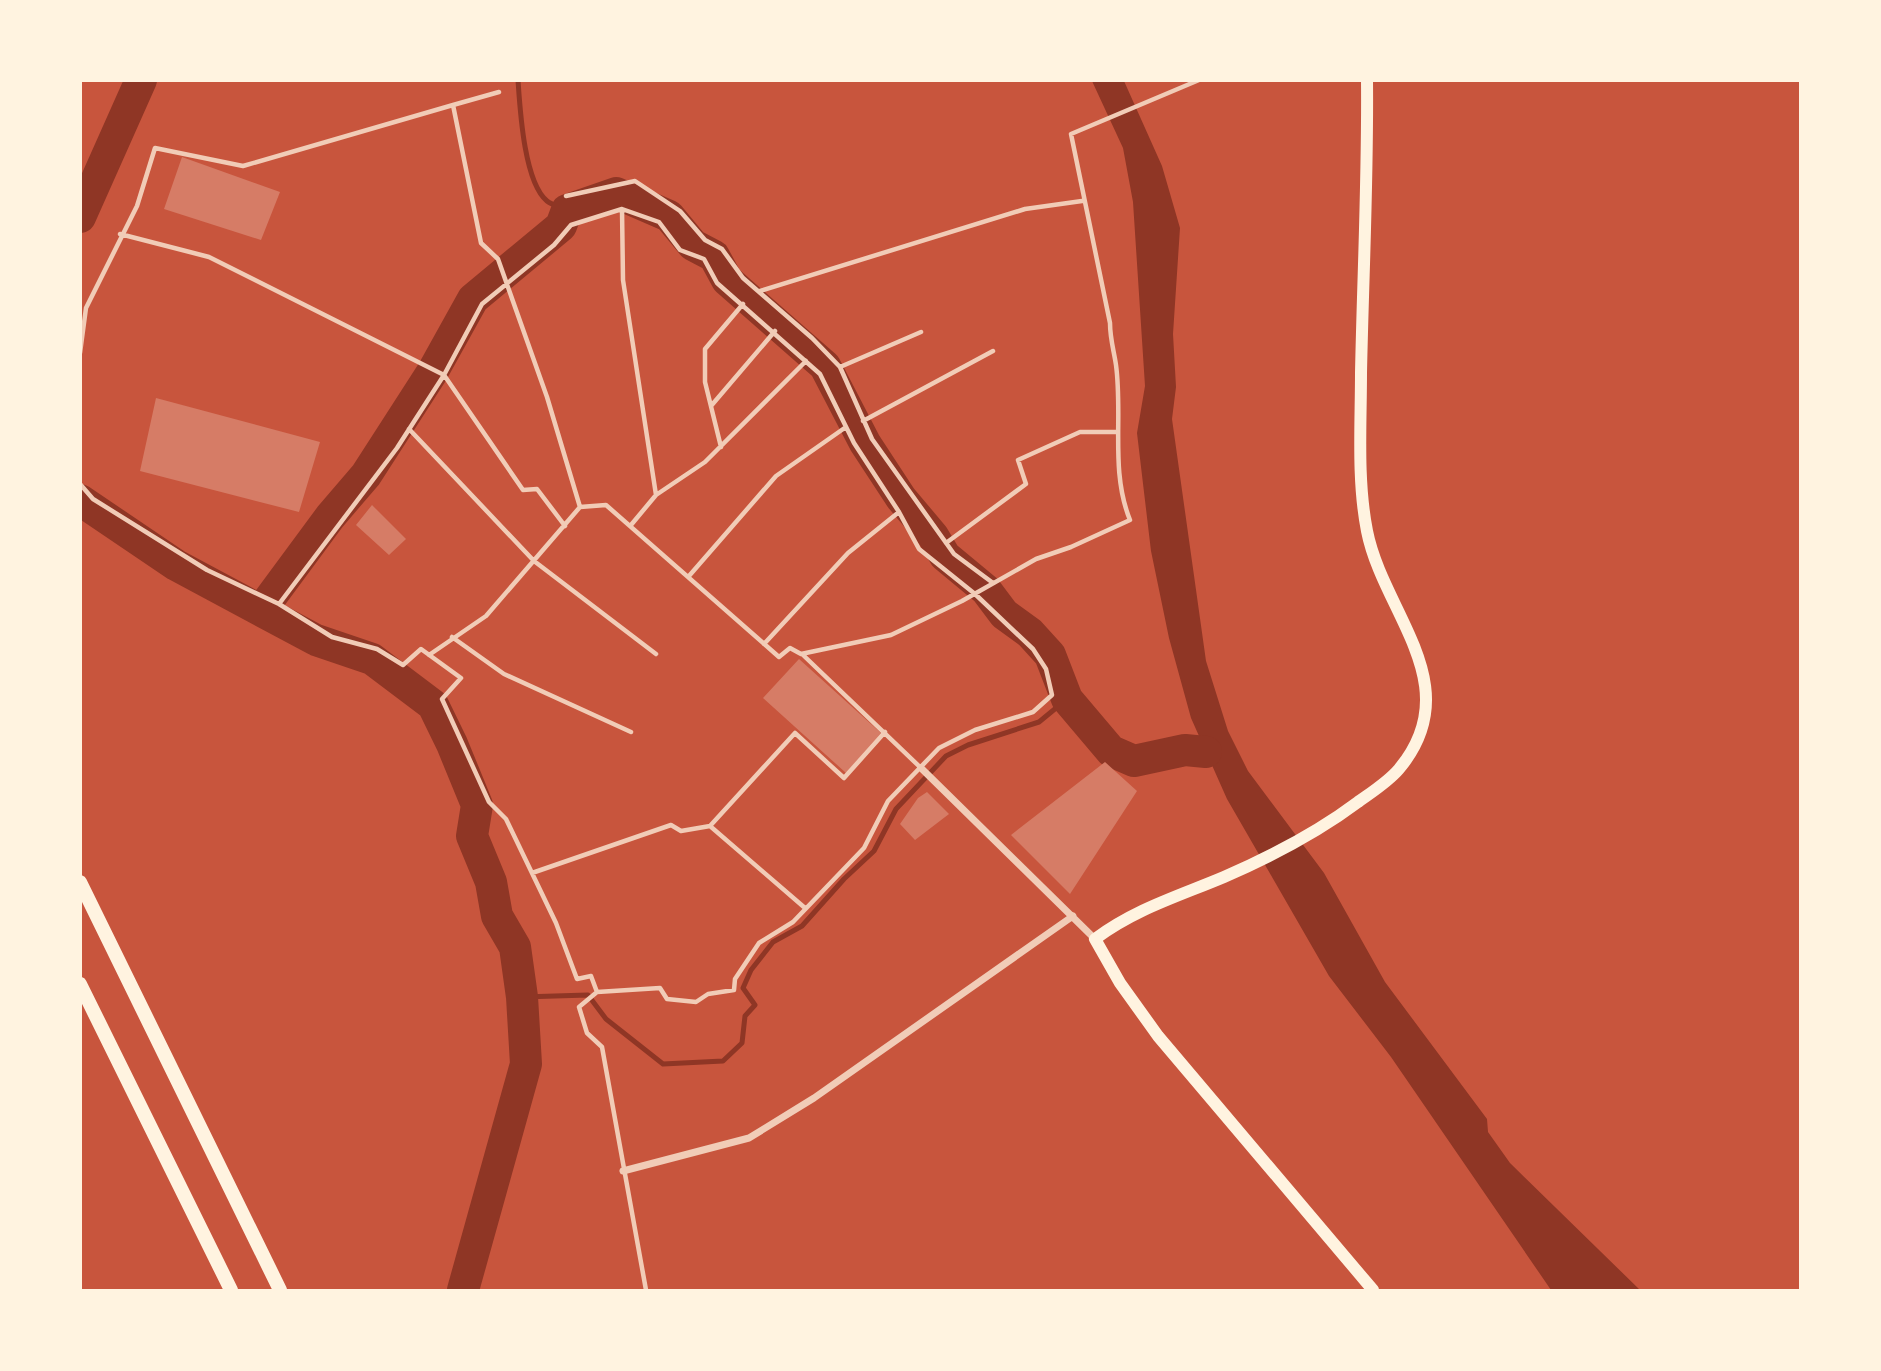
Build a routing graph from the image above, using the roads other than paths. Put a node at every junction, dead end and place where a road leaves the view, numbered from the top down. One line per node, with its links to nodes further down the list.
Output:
1 (1199, 80): 6 (lane)
2 (1367, 80): 50 (main road)
3 (499, 92): 4 (lane)
4 (453, 105): 8 (lane); 9 (lane)
5 (566, 196): 10 (lane)
6 (1082, 201): 10 (lane); 23 (lane)
7 (622, 209): 9 (lane); 11 (lane); 26 (lane)
8 (120, 234): 15 (lane); 18 (lane)
9 (507, 285): 18 (lane); 27 (lane)
10 (760, 291): 17 (lane)
11 (743, 304): 12 (lane); 19 (lane)
12 (775, 331): 16 (lane); 19 (lane)
13 (921, 332): 17 (lane)
14 (993, 351): 20 (lane)
15 (80, 353)
16 (806, 360): 21 (lane); 24 (lane)
17 (840, 367): 20 (lane)
18 (444, 375): 22 (lane); 30 (lane)
19 (711, 407): 24 (lane)
20 (863, 421): 31 (lane)
21 (846, 427): 28 (lane); 33 (lane)
22 (409, 429): 32 (lane); 36 (lane)
23 (1117, 432): 31 (lane); 34 (lane)
24 (721, 447): 26 (lane)
25 (80, 484): 36 (lane)
26 (656, 495): 29 (lane)
27 (580, 507): 29 (lane); 30 (lane)
28 (899, 512): 35 (lane); 38 (lane)
29 (631, 525): 33 (lane)
30 (565, 526): 32 (lane)
31 (946, 542): 34 (lane)
32 (534, 561): 37 (lane); 39 (lane)
33 (689, 576): 38 (lane)
34 (994, 583): 35 (lane)
35 (975, 594): 40 (lane); 44 (lane)
36 (279, 604): 41 (lane)
37 (452, 637): 41 (lane); 42 (lane)
38 (764, 644): 40 (lane)
39 (656, 653)
40 (801, 654): 43 (lane)
41 (429, 655): 46 (lane)
42 (631, 732)
43 (885, 732): 44 (lane); 45 (lane)
44 (922, 769): 48 (lane); 49 (street)
45 (710, 825): 46 (lane); 48 (lane)
46 (532, 873): 52 (lane)
47 (80, 883): 55 (highway)
48 (805, 908): 52 (lane)
49 (1073, 916): 50 (street); 53 (street)
50 (1095, 939): 57 (main road)
51 (80, 984): 54 (highway)
52 (597, 992): 53 (lane)
53 (623, 1171): 56 (lane)
54 (231, 1290)
55 (280, 1290)
56 (646, 1290)
57 (1373, 1290)

